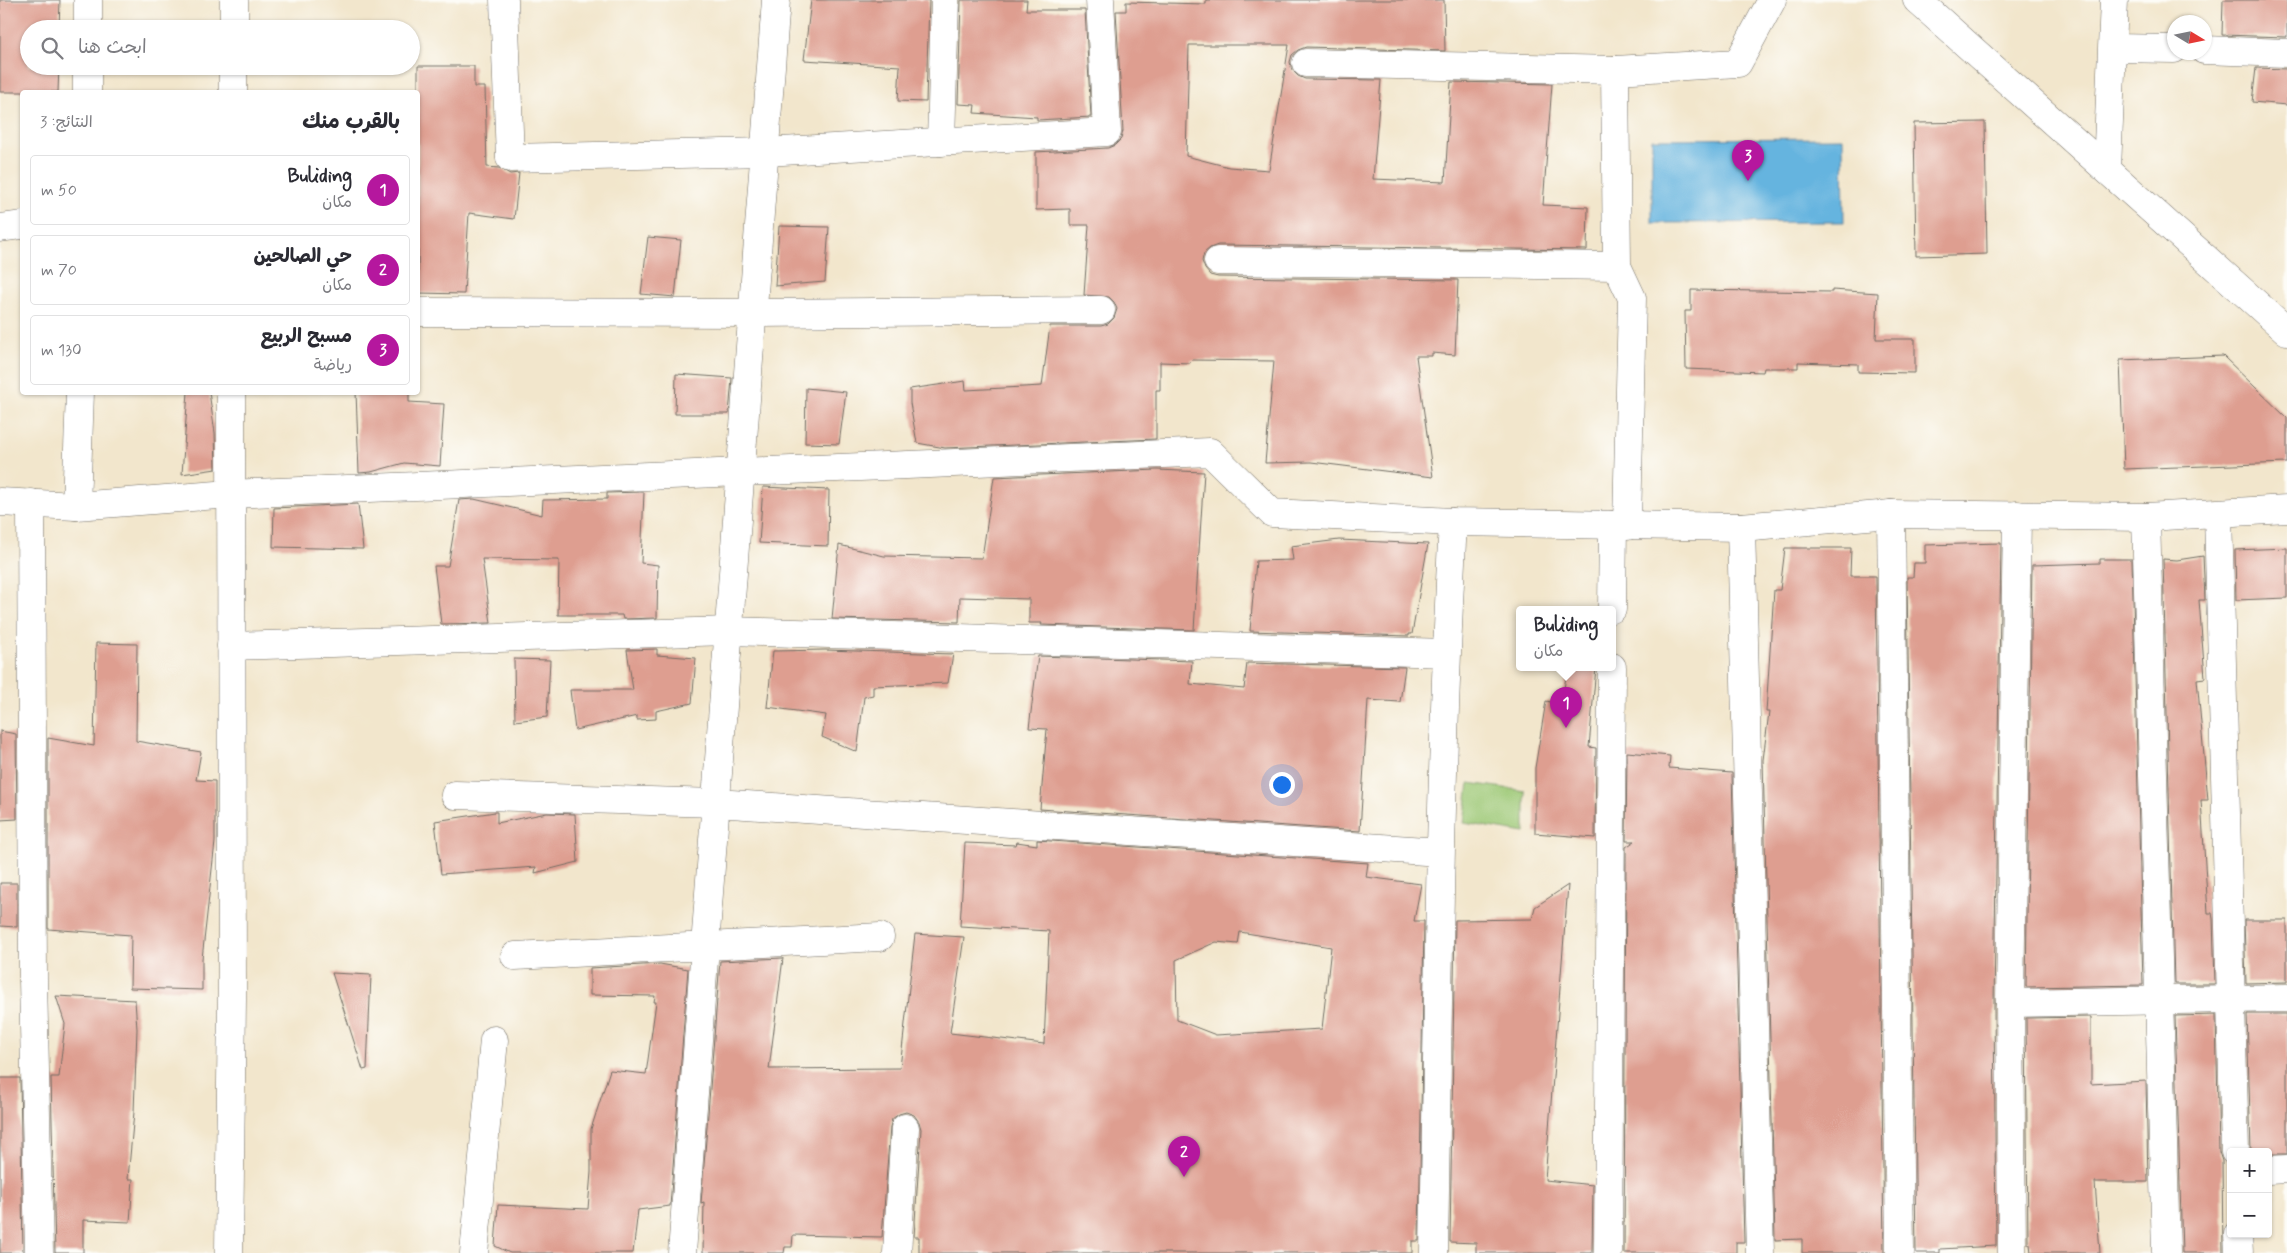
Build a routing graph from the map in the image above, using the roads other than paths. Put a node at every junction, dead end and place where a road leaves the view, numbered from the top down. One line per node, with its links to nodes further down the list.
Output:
1 (88, 0): 10 (street)
2 (234, 0): 11 (street)
3 (504, 0): 23 (street)
4 (776, 0): 23 (street)
5 (945, 0): 22 (street)
6 (1100, 0): 22 (street)
7 (1772, 0): 17 (street)
8 (1918, 0): 24 (street)
9 (2114, 0): 12 (street)
10 (88, 20)
11 (234, 20)
12 (2113, 48): 13 (street); 24 (street)
13 (2167, 50)
14 (2212, 50): 15 (street)
15 (2287, 53)
16 (1306, 62): 17 (street)
17 (1615, 70): 28 (street)
18 (87, 75): 20 (street)
19 (233, 75): 21 (street)
20 (87, 90)
21 (233, 90)
22 (941, 142): 23 (street)
23 (765, 152): 31 (street)
24 (2108, 169): 32 (street)
25 (20, 225): 26 (street)
26 (0, 228)
27 (1218, 261): 28 (street)
28 (1617, 266): 46 (street)
29 (1101, 310): 31 (street)
30 (420, 312): 31 (street)
31 (752, 314): 35 (street)
32 (2287, 331)
33 (80, 395): 39 (street)
34 (231, 395): 36 (street)
35 (741, 471): 36 (street); 45 (street); 49 (street)
36 (230, 494): 39 (street); 50 (street)
37 (0, 502): 38 (street)
38 (31, 503): 39 (street); 69 (street)
39 (76, 506)
40 (2287, 509): 42 (street)
41 (1891, 514): 43 (street); 47 (street); 77 (street)
42 (2218, 514): 44 (street); 60 (street)
43 (2017, 515): 44 (street); 62 (street)
44 (2146, 517): 61 (street)
45 (1453, 522): 46 (street); 51 (street)
46 (1620, 526): 47 (street); 48 (street)
47 (1742, 527): 76 (street)
48 (1612, 606)
49 (729, 631): 50 (street); 51 (street); 54 (street)
50 (231, 646): 70 (street)
51 (1446, 653): 55 (street)
52 (1612, 671): 75 (street)
53 (455, 795): 54 (street)
54 (716, 803): 55 (street); 57 (street)
55 (1440, 852): 74 (street)
56 (880, 937): 57 (street)
57 (705, 946): 58 (street); 72 (street)
58 (515, 956)
59 (2287, 998): 60 (street)
60 (2230, 1000): 61 (street); 65 (street)
61 (2160, 1001): 62 (street); 79 (street)
62 (2010, 1003): 78 (street)
63 (494, 1040): 71 (street)
64 (905, 1128): 73 (street)
65 (2236, 1148)
66 (2287, 1169): 67 (street)
67 (2272, 1170)
68 (2238, 1238): 80 (street)
69 (39, 1253)
70 (229, 1253)
71 (474, 1253)
72 (682, 1253)
73 (897, 1253)
74 (1434, 1253)
75 (1608, 1253)
76 (1760, 1253)
77 (1900, 1253)
78 (2012, 1253)
79 (2166, 1253)
80 (2239, 1253)

